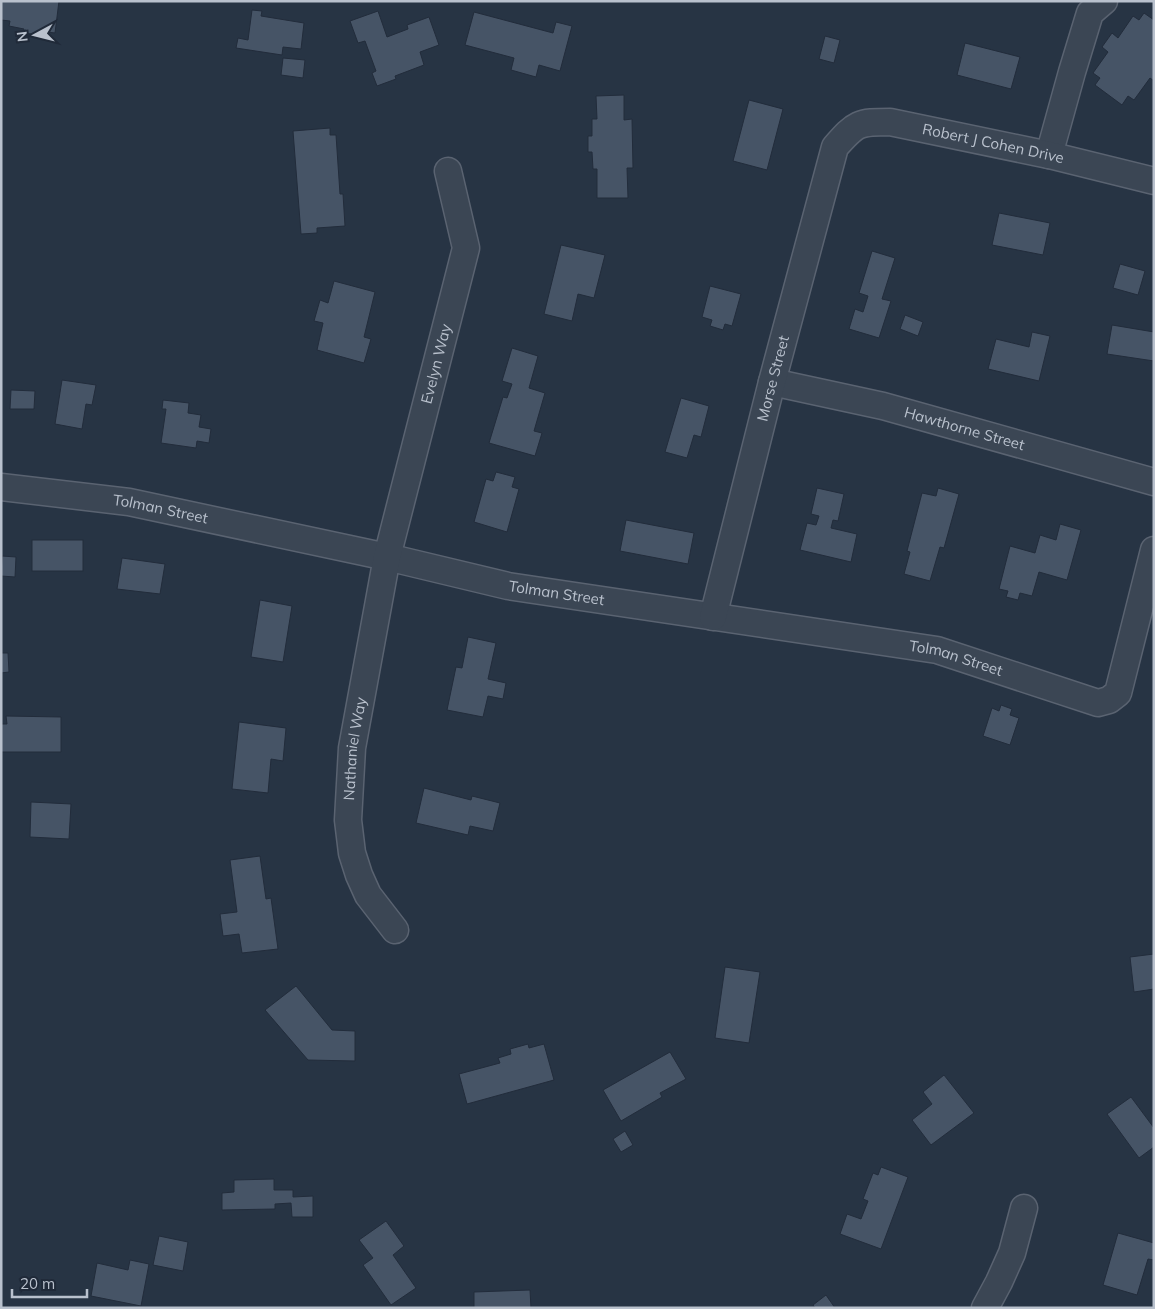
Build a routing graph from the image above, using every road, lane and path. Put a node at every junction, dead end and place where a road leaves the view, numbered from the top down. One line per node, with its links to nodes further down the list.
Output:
1 (1104, 1): 3 (street)
2 (839, 142): 3 (street, Robert J Cohen Drive); 6 (street, Morse Street)
3 (1049, 155): 5 (street, Robert J Cohen Drive)
4 (448, 172): 10 (street, Evelyn Way)
5 (1154, 181)
6 (772, 382): 7 (street, Hawthorne Street); 11 (street, Morse Street)
7 (1154, 482)
8 (1, 487): 10 (street, Tolman Street)
9 (1154, 550): 11 (street, Tolman Street)
10 (387, 557): 11 (street, Tolman Street); 12 (street, Nathaniel Way)
11 (713, 617)
12 (395, 930)
13 (1024, 1208): 14 (street)
14 (985, 1308)

